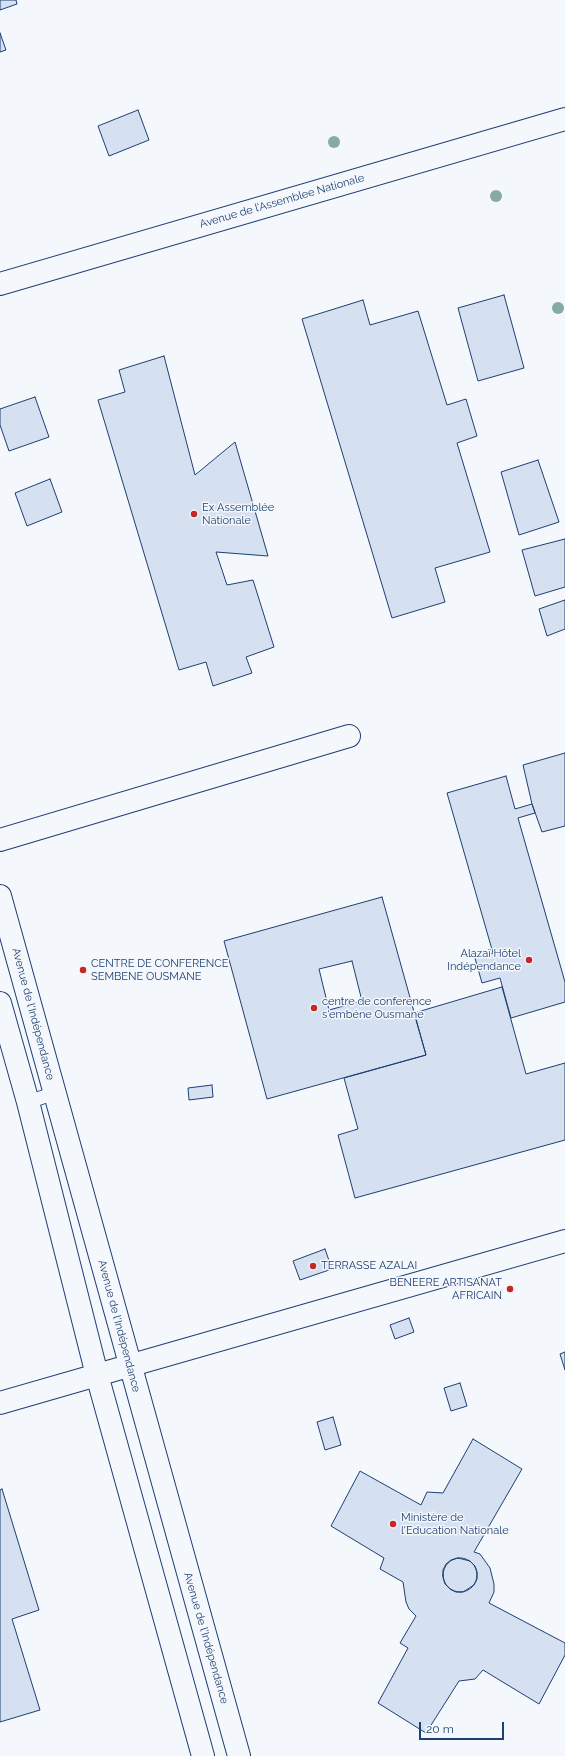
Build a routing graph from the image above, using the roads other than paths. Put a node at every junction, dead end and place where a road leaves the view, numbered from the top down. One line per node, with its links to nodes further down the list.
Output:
1 (565, 119): 2 (main road, Avenue de l'Assemblee Nationale)
2 (0, 284)
3 (349, 736): 4 (main road)
4 (0, 840)
5 (0, 896): 7 (main road, Avenue de l'Indépendance)
6 (0, 1003): 8 (main road)
7 (54, 1093): 8 (lane); 10 (main road, Avenue de l'Indépendance)
8 (28, 1102): 11 (main road)
9 (565, 1241): 10 (main road)
10 (130, 1367): 11 (main road); 14 (main road, Avenue de l'Indépendance)
11 (97, 1375): 12 (main road); 13 (main road)
12 (0, 1403)
13 (203, 1756)
14 (239, 1756)

